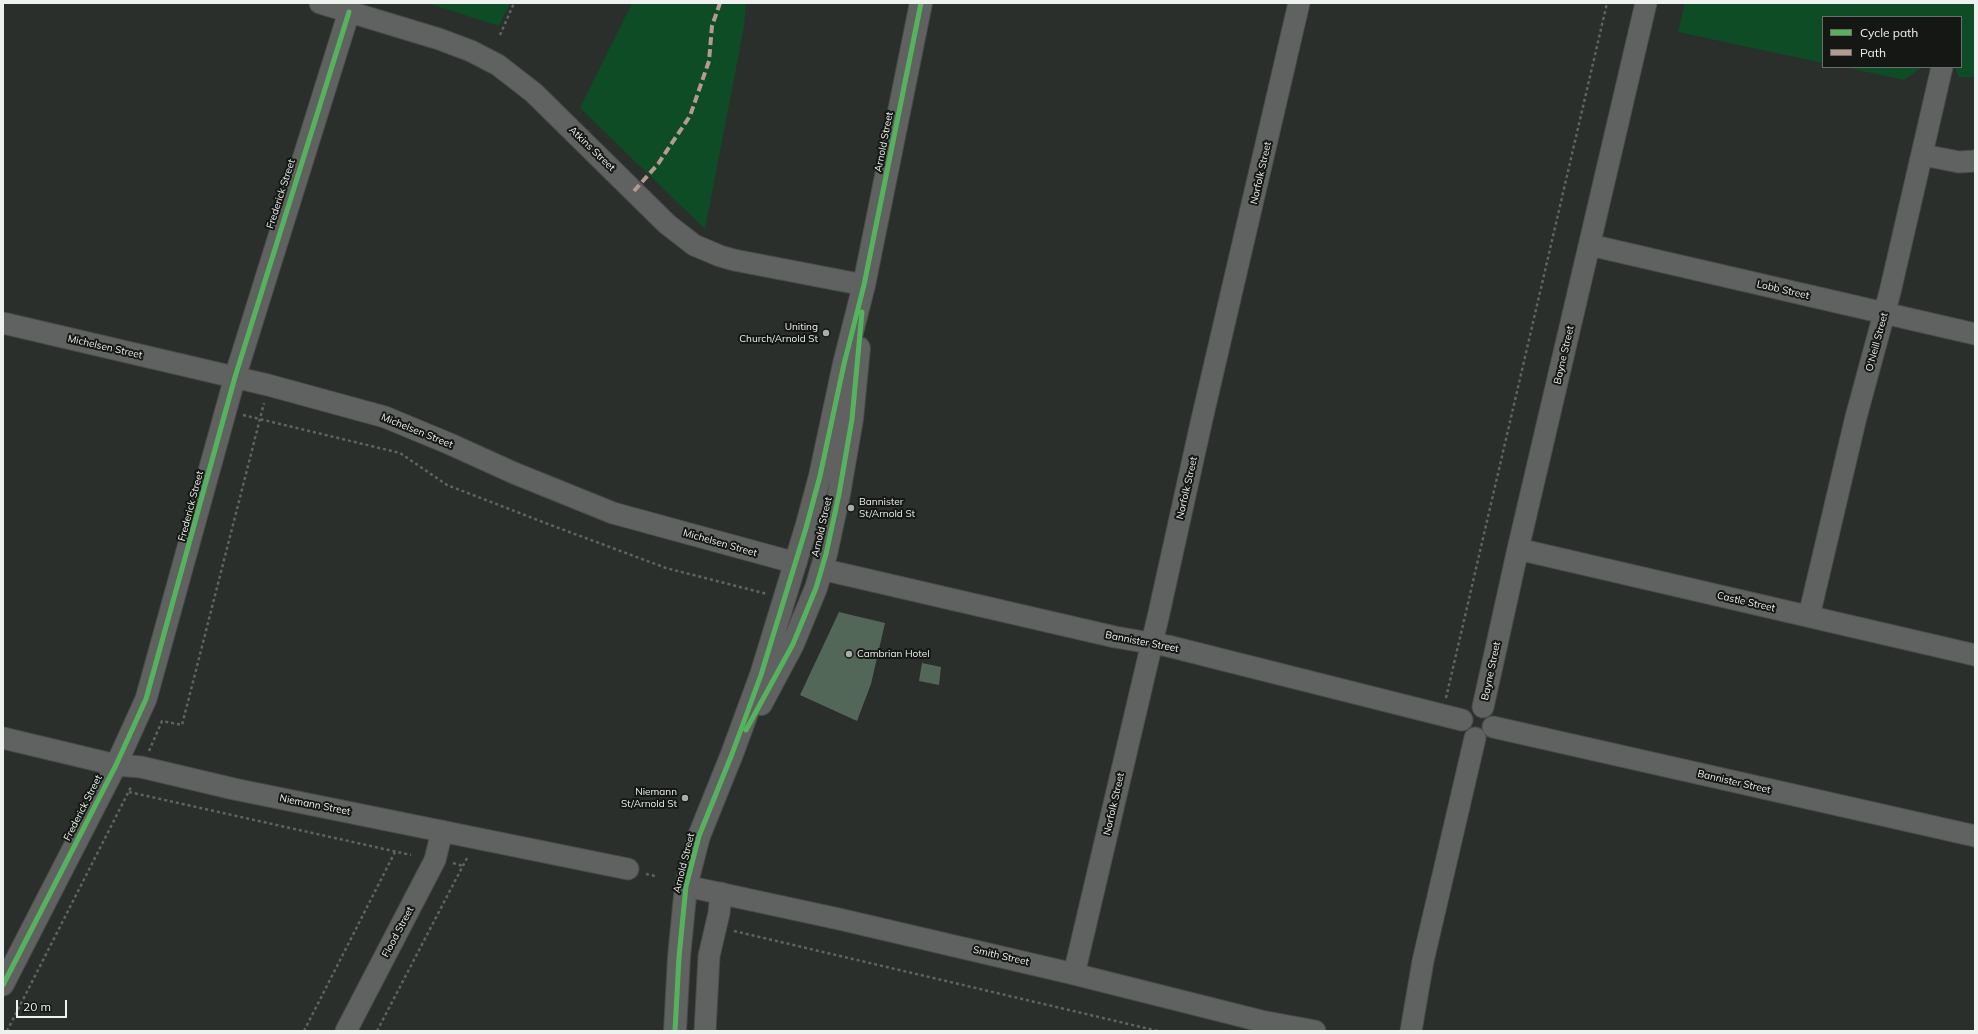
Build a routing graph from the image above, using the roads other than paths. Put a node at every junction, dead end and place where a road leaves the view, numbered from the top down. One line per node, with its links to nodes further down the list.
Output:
1 (320, 3): 5 (street, Atkins Street)
2 (921, 3): 10 (main road, Arnold Street)
3 (1300, 3): 19 (street, Norfolk Street)
4 (1646, 3): 9 (street, Bayne Street)
5 (349, 12): 10 (street, Atkins Street); 14 (street, Frederick Street)
6 (1942, 68): 7 (street, O'Neill Street)
7 (1923, 155): 8 (street); 11 (street, O'Neill Street)
8 (1975, 161)
9 (1590, 245): 11 (street, Lobb Street); 15 (street, Bayne Street)
10 (864, 285): 16 (main road, Arnold Street); 17 (main road, Arnold Street)
11 (1885, 313): 13 (street, Lobb Street); 18 (street, O'Neill Street)
12 (3, 323): 14 (street, Michelsen Street)
13 (1975, 334)
14 (234, 377): 16 (street, Michelsen Street); 27 (street, Frederick Street)
15 (1518, 548): 18 (street, Castle Street); 21 (street, Bayne Street)
16 (796, 563): 17 (main road, Michelsen Street); 26 (main road, Arnold Street)
17 (821, 569): 19 (street, Bannister Street); 26 (main road, Arnold Street)
18 (1810, 616): 20 (street, Castle Street)
19 (1152, 643): 22 (street, Bannister Street); 34 (street, Norfolk Street)
20 (1975, 655)
21 (1483, 707): 22 (street); 23 (street)
22 (1462, 720): 25 (street)
23 (1493, 727): 25 (street); 29 (street, Bannister Street)
24 (3, 738): 27 (street, Niemann Street)
25 (1475, 738): 33 (street)
26 (732, 754): 31 (main road, Arnold Street)
27 (116, 765): 28 (street, Niemann Street); 35 (street, Frederick Street)
28 (442, 831): 30 (street, Niemann Street); 36 (street, Flood Street)
29 (1975, 836)
30 (628, 869)
31 (686, 886): 32 (street, Smith Street); 37 (main road, Arnold Street)
32 (721, 893): 34 (street, Smith Street); 38 (street)
33 (1423, 961): 40 (street); 41 (street)
34 (1074, 974): 39 (street, Smith Street)
35 (3, 985)
36 (346, 1031)
37 (675, 1031)
38 (705, 1031)
39 (1315, 1031)
40 (1397, 1031)
41 (1411, 1031)

